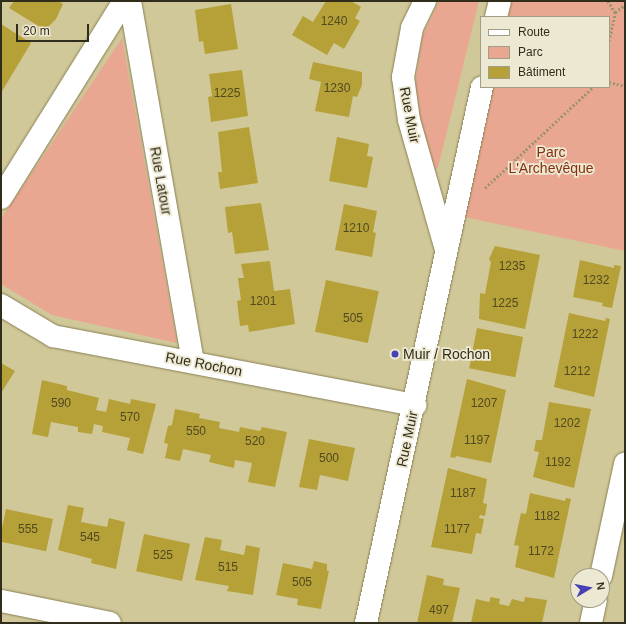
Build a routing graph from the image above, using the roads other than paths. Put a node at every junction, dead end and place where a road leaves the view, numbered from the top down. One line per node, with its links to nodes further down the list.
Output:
1 (124, 1): 7 (street)
2 (130, 1): 10 (street, Rue Latour)
3 (425, 1): 8 (street, Rue Muir)
4 (500, 1): 5 (street)
5 (496, 16)
6 (482, 88): 8 (street, Rue Muir)
7 (1, 198)
8 (446, 254): 11 (street, Rue Muir)
9 (1, 306): 10 (street, Rue Rochon)
10 (193, 362): 11 (street, Rue Rochon)
11 (415, 405): 17 (street, Rue Muir)
12 (625, 464): 13 (street)
13 (603, 568)
14 (1, 601): 16 (street)
15 (594, 608): 18 (street)
16 (110, 623)
17 (366, 623)
18 (591, 623)

